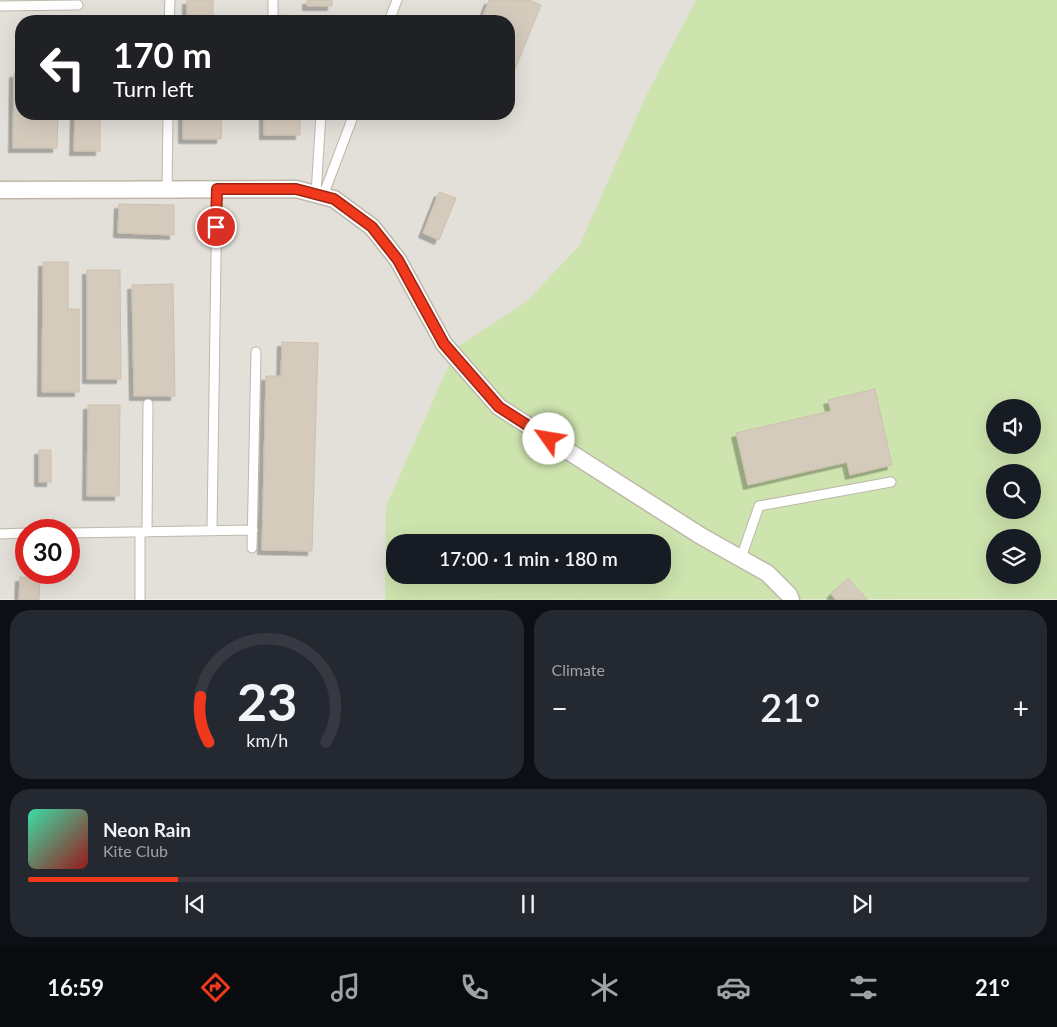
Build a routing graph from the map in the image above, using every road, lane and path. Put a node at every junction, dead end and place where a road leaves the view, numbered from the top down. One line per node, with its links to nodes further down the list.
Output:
1 (170, 0): 6 (lane)
2 (273, 0): 7 (lane)
3 (397, 0): 8 (lane)
4 (78, 5): 5 (lane)
5 (0, 6)
6 (169, 15)
7 (273, 15)
8 (391, 15)
9 (168, 120): 14 (lane)
10 (322, 120): 15 (lane)
11 (351, 120): 15 (lane)
12 (217, 189): 14 (street); 15 (street); 19 (lane)
13 (0, 190): 14 (street)
14 (167, 190)
15 (319, 195): 26 (street)
16 (256, 352): 20 (lane)
17 (148, 404): 21 (lane)
18 (891, 482): 26 (lane)
19 (212, 530): 20 (lane); 21 (lane)
20 (253, 530): 25 (lane)
21 (144, 532): 22 (lane); 28 (lane)
22 (80, 533)
23 (0, 534): 24 (lane)
24 (15, 534)
25 (252, 548)
26 (740, 558): 27 (street)
27 (794, 598)
28 (140, 600)

